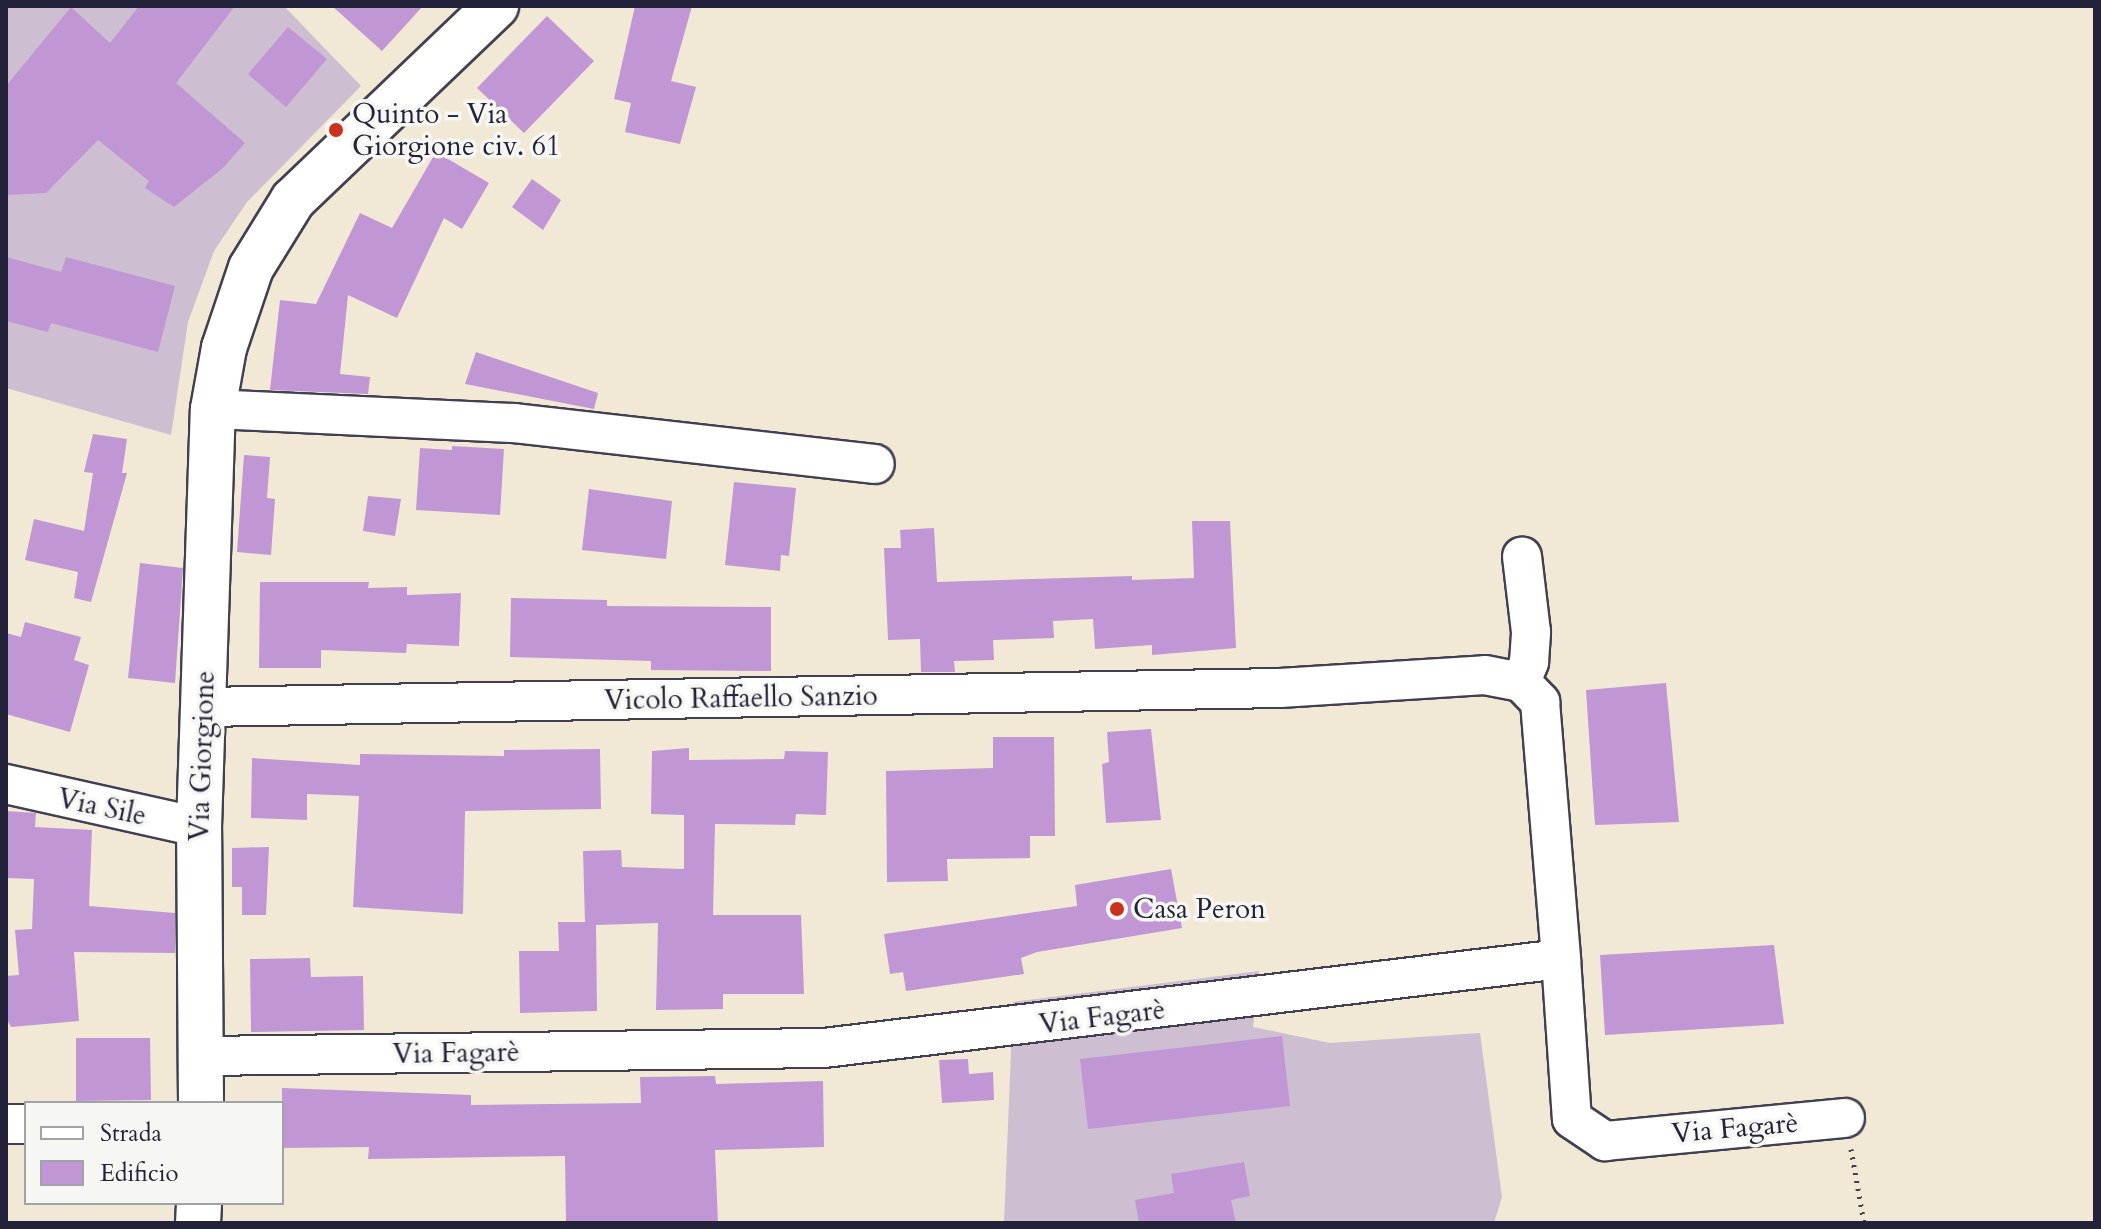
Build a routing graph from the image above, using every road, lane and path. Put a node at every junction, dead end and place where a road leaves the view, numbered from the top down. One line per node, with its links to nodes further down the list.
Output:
1 (496, 6): 2 (street, Via Giorgione)
2 (213, 409): 3 (street); 6 (street, Via Giorgione)
3 (875, 464)
4 (1522, 557): 5 (street)
5 (1521, 682): 6 (street, Vicolo Raffaello Sanzio); 9 (street)
6 (203, 707): 8 (street, Via Giorgione)
7 (6, 784): 8 (street, Via Sile)
8 (199, 827): 10 (street, Via Giorgione)
9 (1561, 959): 10 (street, Via Fagarè); 12 (street, Via Fagarè)
10 (202, 1056): 11 (street, Via Giorgione)
11 (201, 1101)
12 (1845, 1118): 13 (path)
13 (1864, 1223)

